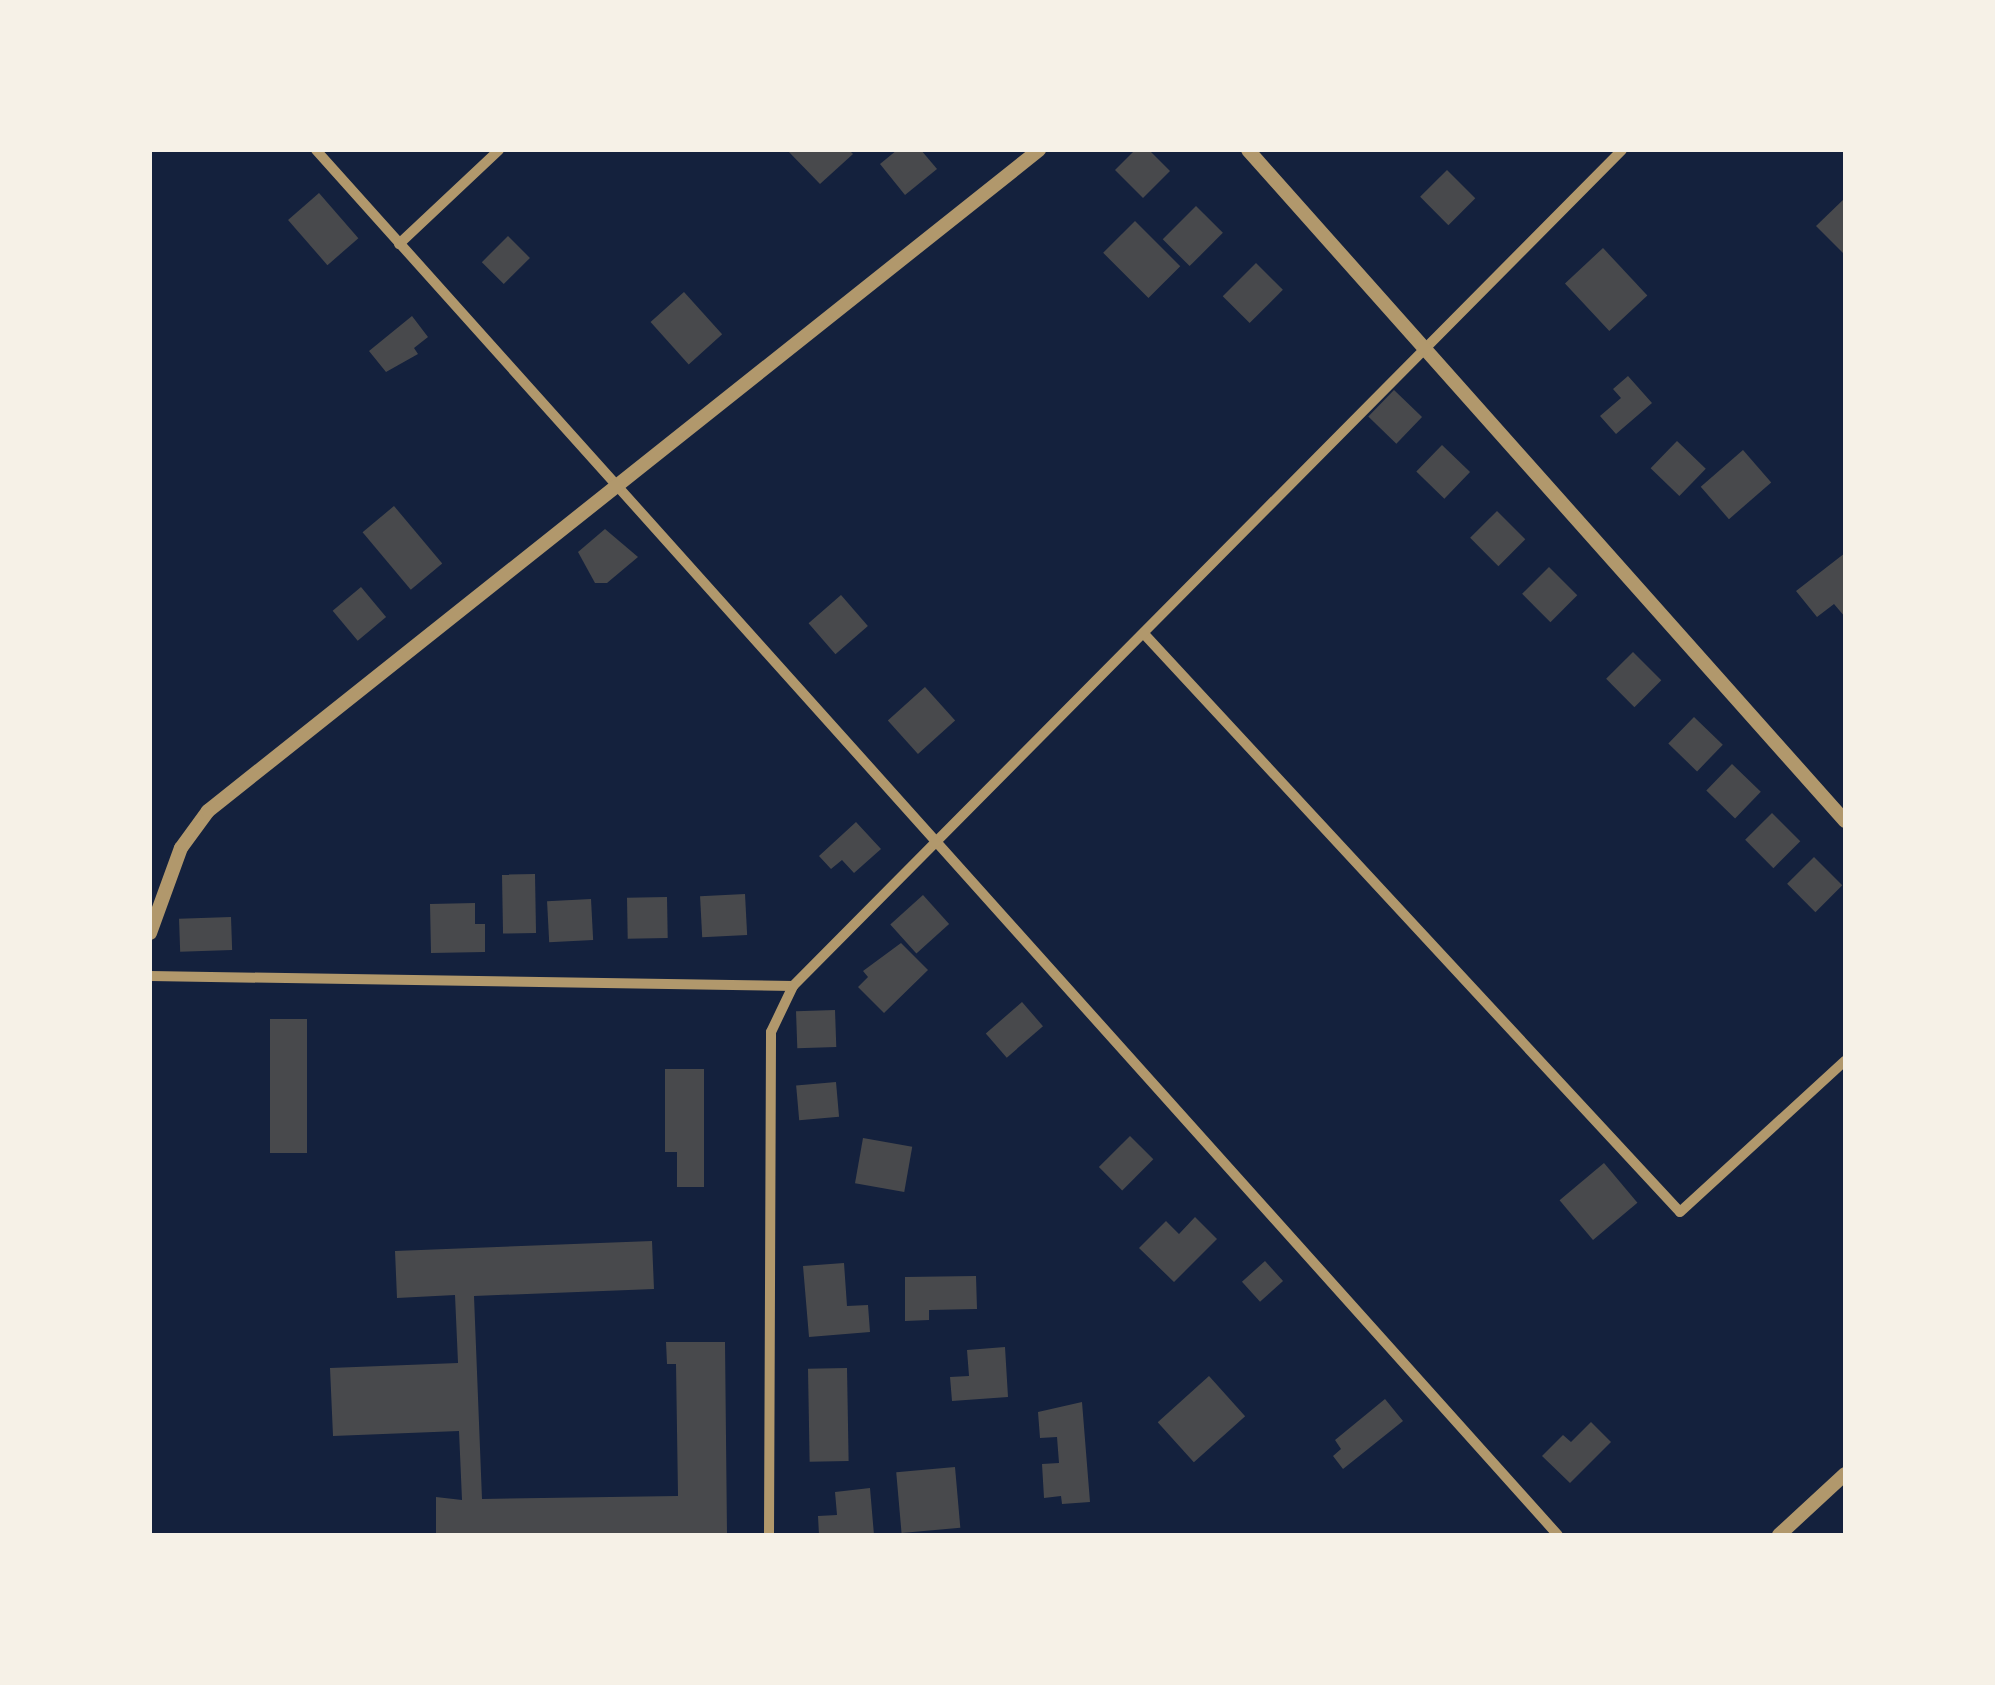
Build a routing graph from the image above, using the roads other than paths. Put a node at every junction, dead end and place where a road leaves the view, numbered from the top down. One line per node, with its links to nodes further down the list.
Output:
1 (316, 150): 6 (street)
2 (499, 150): 6 (street)
3 (1039, 150): 8 (street)
4 (1248, 150): 7 (street)
5 (1622, 150): 7 (street)
6 (399, 244): 8 (street)
7 (1426, 353): 9 (street); 10 (street)
8 (614, 484): 11 (street); 12 (street)
9 (1146, 636): 11 (street); 15 (street)
10 (1845, 821)
11 (936, 837): 14 (street); 18 (street)
12 (150, 933)
13 (150, 976): 14 (street)
14 (793, 986): 17 (street)
15 (1845, 1060)
16 (1845, 1474): 19 (street)
17 (770, 1535)
18 (1558, 1535)
19 (1780, 1535)

